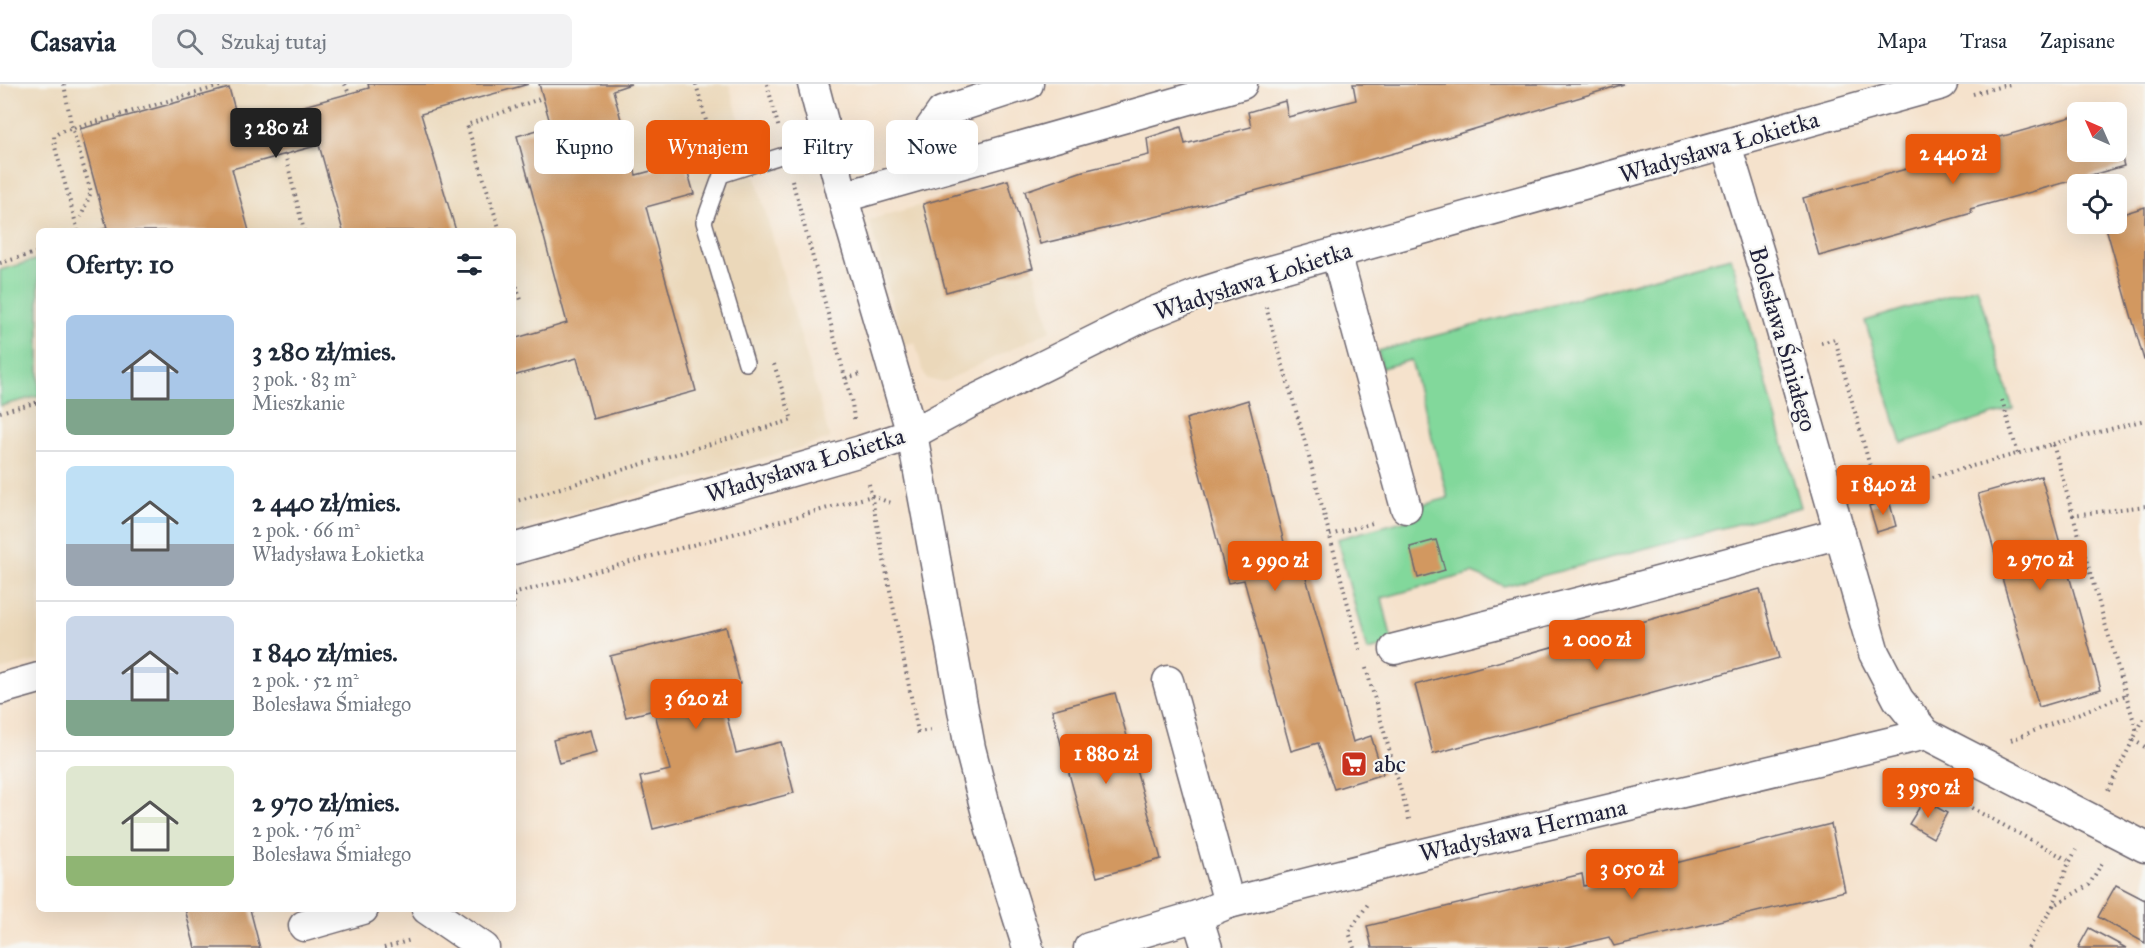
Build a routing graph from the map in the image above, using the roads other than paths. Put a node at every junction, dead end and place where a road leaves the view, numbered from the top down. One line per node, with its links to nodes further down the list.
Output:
1 (813, 84): 5 (street)
2 (1028, 84): 6 (street)
3 (1242, 84): 9 (street)
4 (1954, 90): 7 (street, Władysława Łokietka)
5 (822, 120)
6 (936, 120)
7 (1726, 145): 13 (street, Władysława Łokietka); 17 (street, Bolesława Śmiałego)
8 (782, 155): 14 (lane)
9 (978, 158)
10 (837, 174): 12 (street)
11 (921, 174): 12 (street)
12 (843, 197): 15 (street)
13 (1336, 253): 15 (street, Władysława Łokietka); 16 (street)
14 (746, 363)
15 (912, 434): 18 (street, Władysława Łokietka); 31 (street)
16 (1406, 508)
17 (1840, 533): 19 (street); 23 (street, Bolesława Śmiałego)
18 (516, 548)
19 (1395, 649)
20 (36, 679): 22 (street)
21 (1168, 681): 25 (street)
22 (0, 689)
23 (1926, 734): 24 (street, Bolesława Śmiałego); 25 (street, Władysława Hermana)
24 (2145, 847)
25 (1229, 903): 28 (street, Władysława Hermana)
26 (354, 912): 29 (street)
27 (431, 912): 30 (street)
28 (1197, 916): 32 (street, Władysława Hermana); 33 (street)
29 (305, 928)
30 (484, 948)
31 (1028, 948)
32 (1089, 948)
33 (1207, 948)

